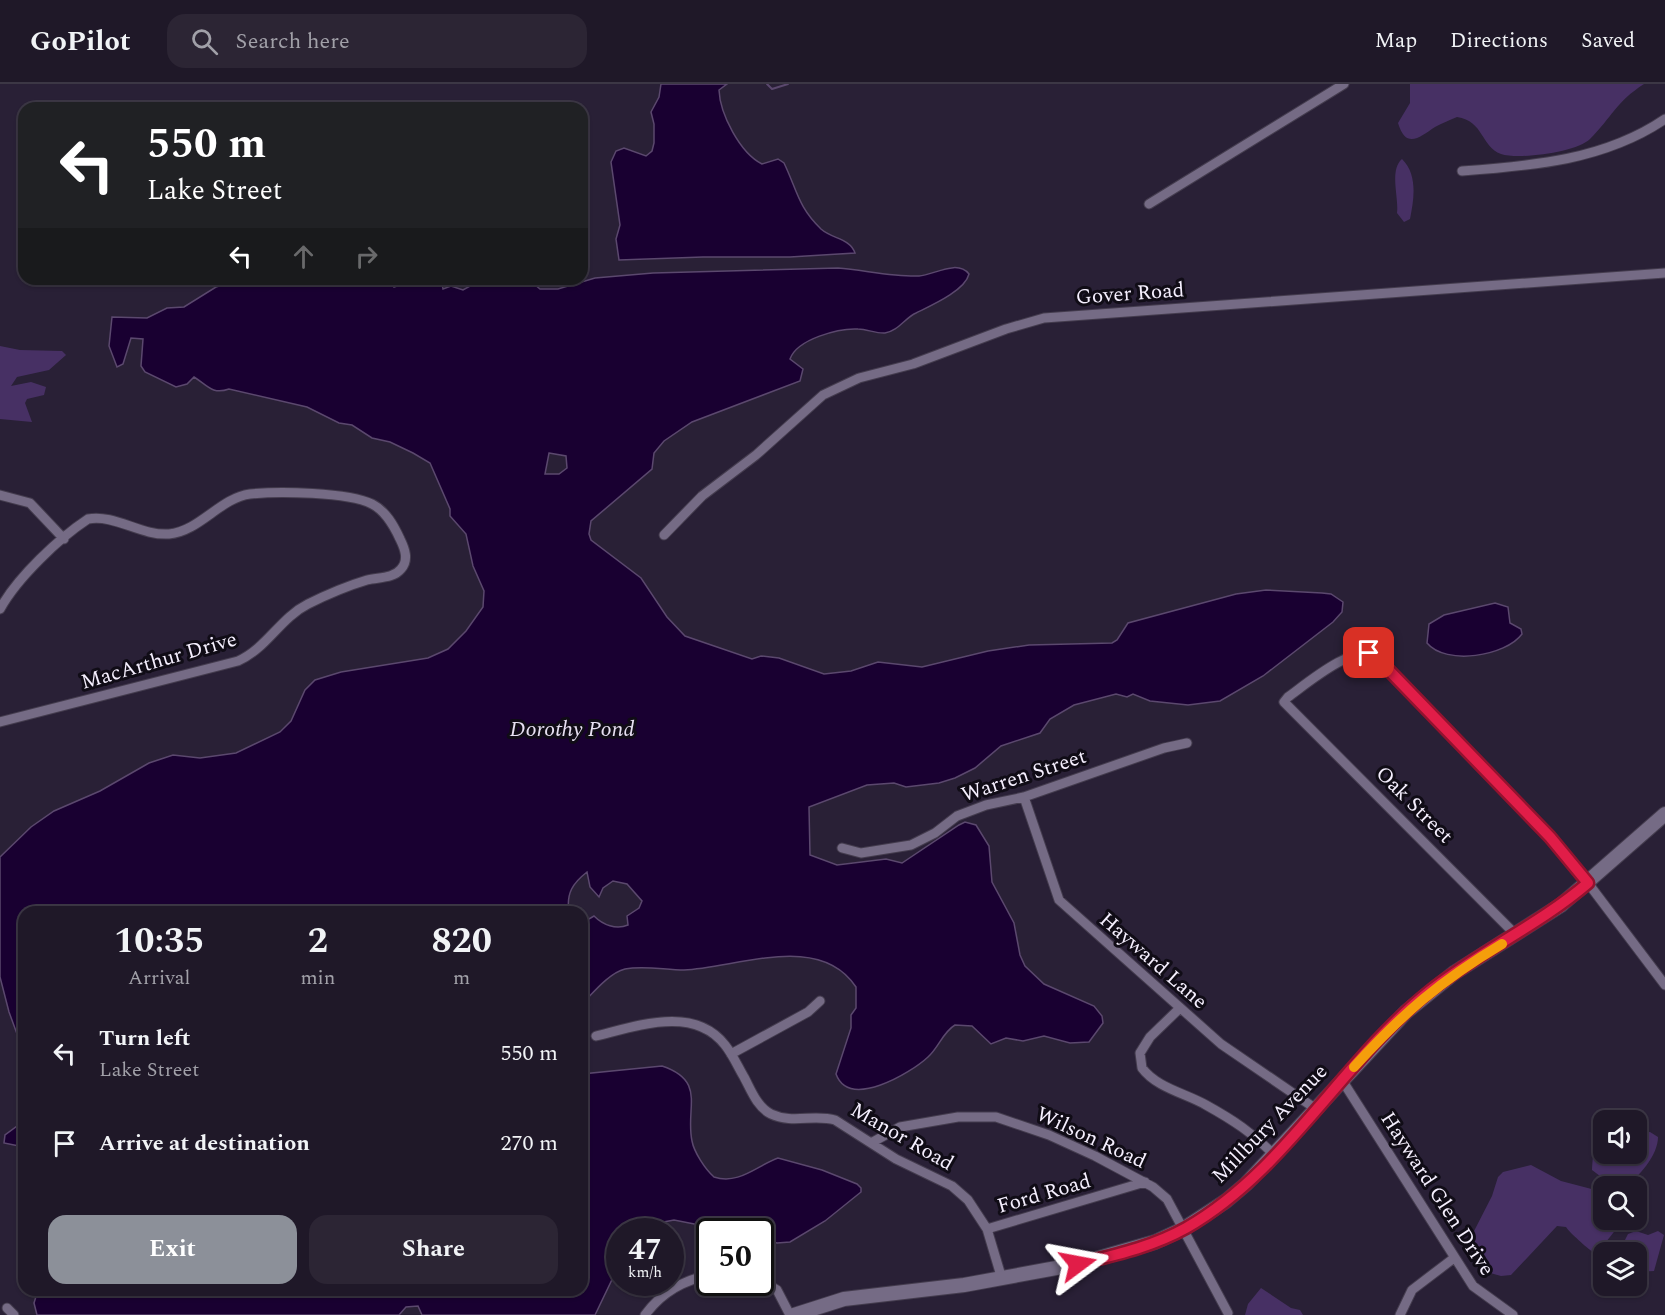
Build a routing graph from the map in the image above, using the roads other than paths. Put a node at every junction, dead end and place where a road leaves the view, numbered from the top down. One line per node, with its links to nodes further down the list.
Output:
1 (1344, 84): 4 (street)
2 (1665, 119): 3 (street)
3 (1462, 171)
4 (1149, 204)
5 (1665, 273): 7 (street, Gover Road)
6 (0, 495): 8 (street)
7 (664, 536)
8 (64, 540): 9 (street); 10 (street, MacArthur Drive)
9 (0, 609)
10 (1, 719)
11 (1187, 743): 12 (street, Warren Street)
12 (1024, 796): 14 (street, Warren Street); 19 (street, Hayward Lane)
13 (1665, 814): 15 (main road, Millbury Avenue)
14 (842, 848)
15 (1588, 883): 16 (main road, Millbury Avenue); 16 (street, Oak Street); 17 (street)
16 (1515, 935): 22 (main road, Millbury Avenue)
17 (1665, 985)
18 (820, 1001): 21 (street)
19 (1180, 1008): 23 (street, Hayward Lane); 25 (street)
20 (596, 1036): 21 (street, Manor Road)
21 (731, 1054): 24 (street, Manor Road)
22 (1342, 1080): 23 (main road, Millbury Avenue); 29 (street, Hayward Glen Drive)
23 (1316, 1108): 25 (main road, Millbury Avenue)
24 (871, 1143): 26 (street, Wilson Road); 28 (street, Manor Road)
25 (1274, 1155): 27 (main road, Millbury Avenue)
26 (1145, 1182): 27 (street, Wilson Road); 28 (street, Ford Road)
27 (1183, 1229): 30 (main road, Millbury Avenue); 33 (street, Wilson Road)
28 (987, 1230): 30 (street, Manor Road)
29 (1454, 1258): 36 (street); 37 (street, Hayward Glen Drive)
30 (1002, 1279): 35 (main road, Millbury Avenue)
31 (696, 1280): 34 (street)
32 (774, 1288): 35 (street)
33 (1228, 1313)
34 (645, 1315)
35 (792, 1315)
36 (1400, 1315)
37 (1513, 1315)

